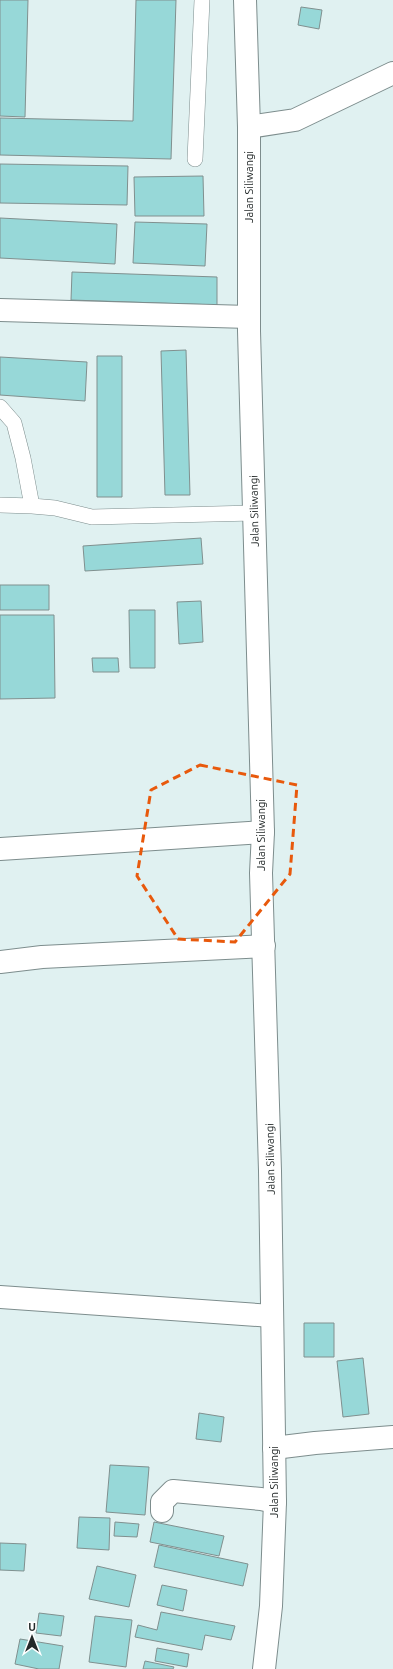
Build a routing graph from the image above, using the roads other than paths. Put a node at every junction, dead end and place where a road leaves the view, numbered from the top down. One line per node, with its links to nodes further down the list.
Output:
1 (202, 0): 5 (lane)
2 (245, 0): 4 (street, Jalan Siliwangi)
3 (393, 73): 4 (street)
4 (249, 127): 8 (street, Jalan Siliwangi)
5 (195, 160)
6 (0, 310): 8 (street)
7 (0, 322): 8 (street)
8 (249, 324): 12 (street, Jalan Siliwangi)
9 (0, 407): 11 (lane)
10 (0, 505): 11 (lane)
11 (32, 506): 12 (lane)
12 (254, 513): 13 (street, Jalan Siliwangi)
13 (263, 832): 14 (street); 15 (street, Jalan Siliwangi)
14 (0, 849)
15 (264, 946): 16 (street); 18 (street, Jalan Siliwangi)
16 (0, 962)
17 (0, 1297): 18 (street)
18 (272, 1316): 20 (street, Jalan Siliwangi)
19 (393, 1437): 20 (street)
20 (274, 1448): 21 (street, Jalan Siliwangi)
21 (275, 1502): 22 (street); 23 (street, Jalan Siliwangi)
22 (162, 1511)
23 (264, 1669)

